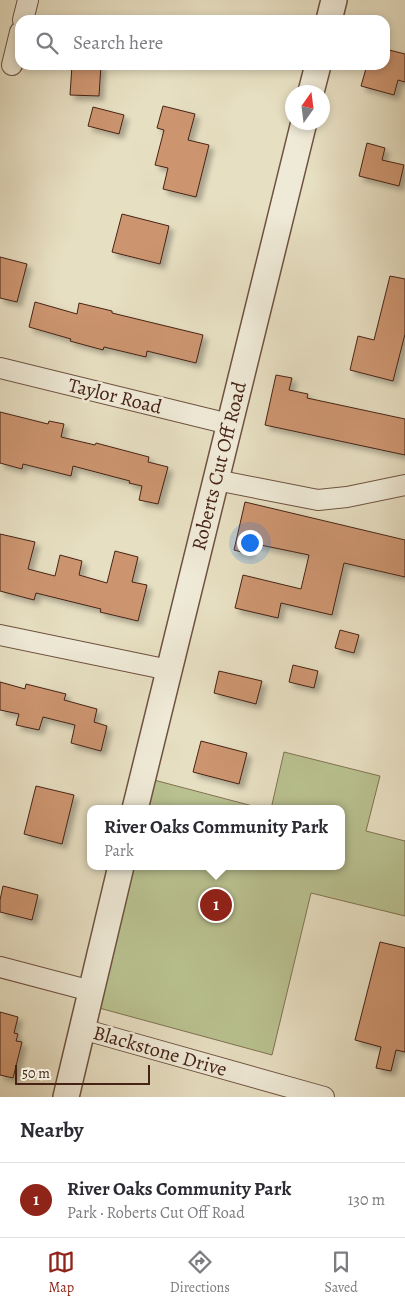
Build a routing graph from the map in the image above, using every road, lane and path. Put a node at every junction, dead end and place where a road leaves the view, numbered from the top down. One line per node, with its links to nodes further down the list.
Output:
1 (28, 0): 3 (street)
2 (334, 0): 4 (street)
3 (24, 15)
4 (330, 15)
5 (15, 53): 6 (street)
6 (12, 65)
7 (317, 70): 8 (street)
8 (313, 85)
9 (302, 130): 11 (street, Roberts Cut Off Road)
10 (0, 368): 11 (street, Taylor Road)
11 (229, 424): 12 (street, Roberts Cut Off Road)
12 (216, 480): 13 (street); 15 (street, Roberts Cut Off Road)
13 (405, 485)
14 (0, 635): 15 (street)
15 (169, 670): 16 (street, Roberts Cut Off Road)
16 (136, 805)
17 (120, 870): 19 (street)
18 (0, 967): 19 (street)
19 (92, 991): 20 (street)
20 (82, 1029): 21 (street); 22 (street, Blackstone Drive)
21 (66, 1097)
22 (324, 1097)

